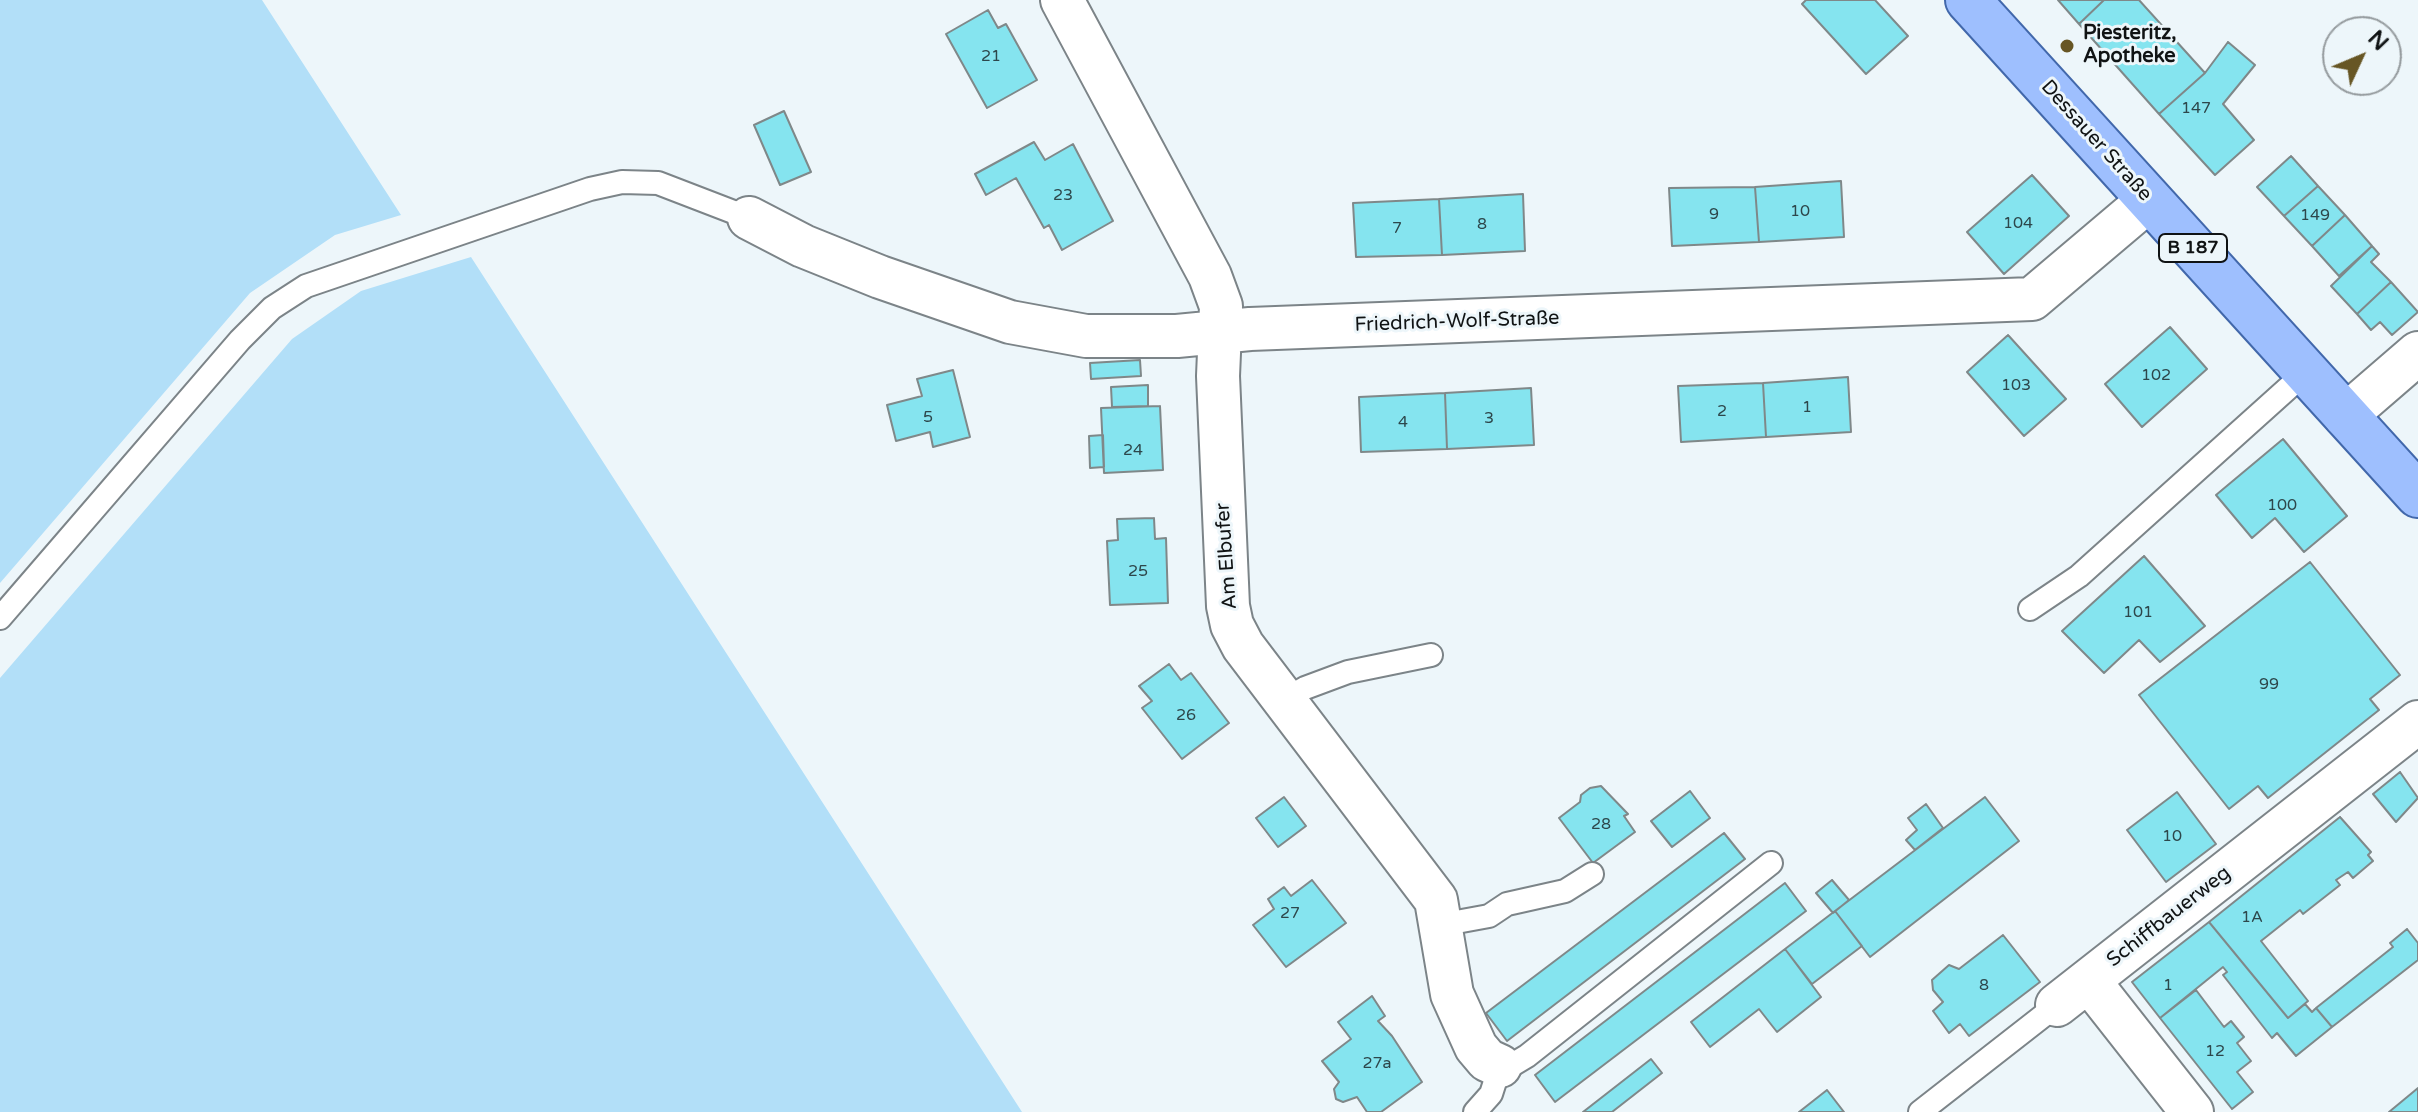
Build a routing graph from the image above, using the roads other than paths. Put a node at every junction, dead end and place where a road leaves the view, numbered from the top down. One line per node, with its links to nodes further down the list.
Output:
1 (1062, 0): 5 (street, Am Elbufer)
2 (1968, 0): 3 (main road, Dessauer Straße / B 187)
3 (2149, 200): 5 (street, Friedrich-Wolf-Straße); 7 (main road, Dessauer Straße / B 187)
4 (749, 218): 5 (street, Friedrich-Wolf-Straße); 11 (lane)
5 (1220, 334): 13 (street, Am Elbufer)
6 (2418, 353): 8 (street)
7 (2306, 372): 8 (main road, Dessauer Straße / B 187); 10 (lane)
8 (2345, 416): 9 (main road, Dessauer Straße / B 187)
9 (2418, 495)
10 (2030, 609)
11 (0, 618)
12 (1431, 655): 13 (lane)
13 (1284, 700): 17 (street, Am Elbufer)
14 (2418, 722): 18 (street, Schiffbauerweg)
15 (1771, 863): 19 (lane)
16 (1592, 874): 17 (lane)
17 (1440, 925): 19 (street, Am Elbufer)
18 (2073, 993): 21 (lane, Schiffbauerweg); 22 (street)
19 (1500, 1066): 20 (lane)
20 (1475, 1112)
21 (1920, 1112)
22 (2192, 1112)

